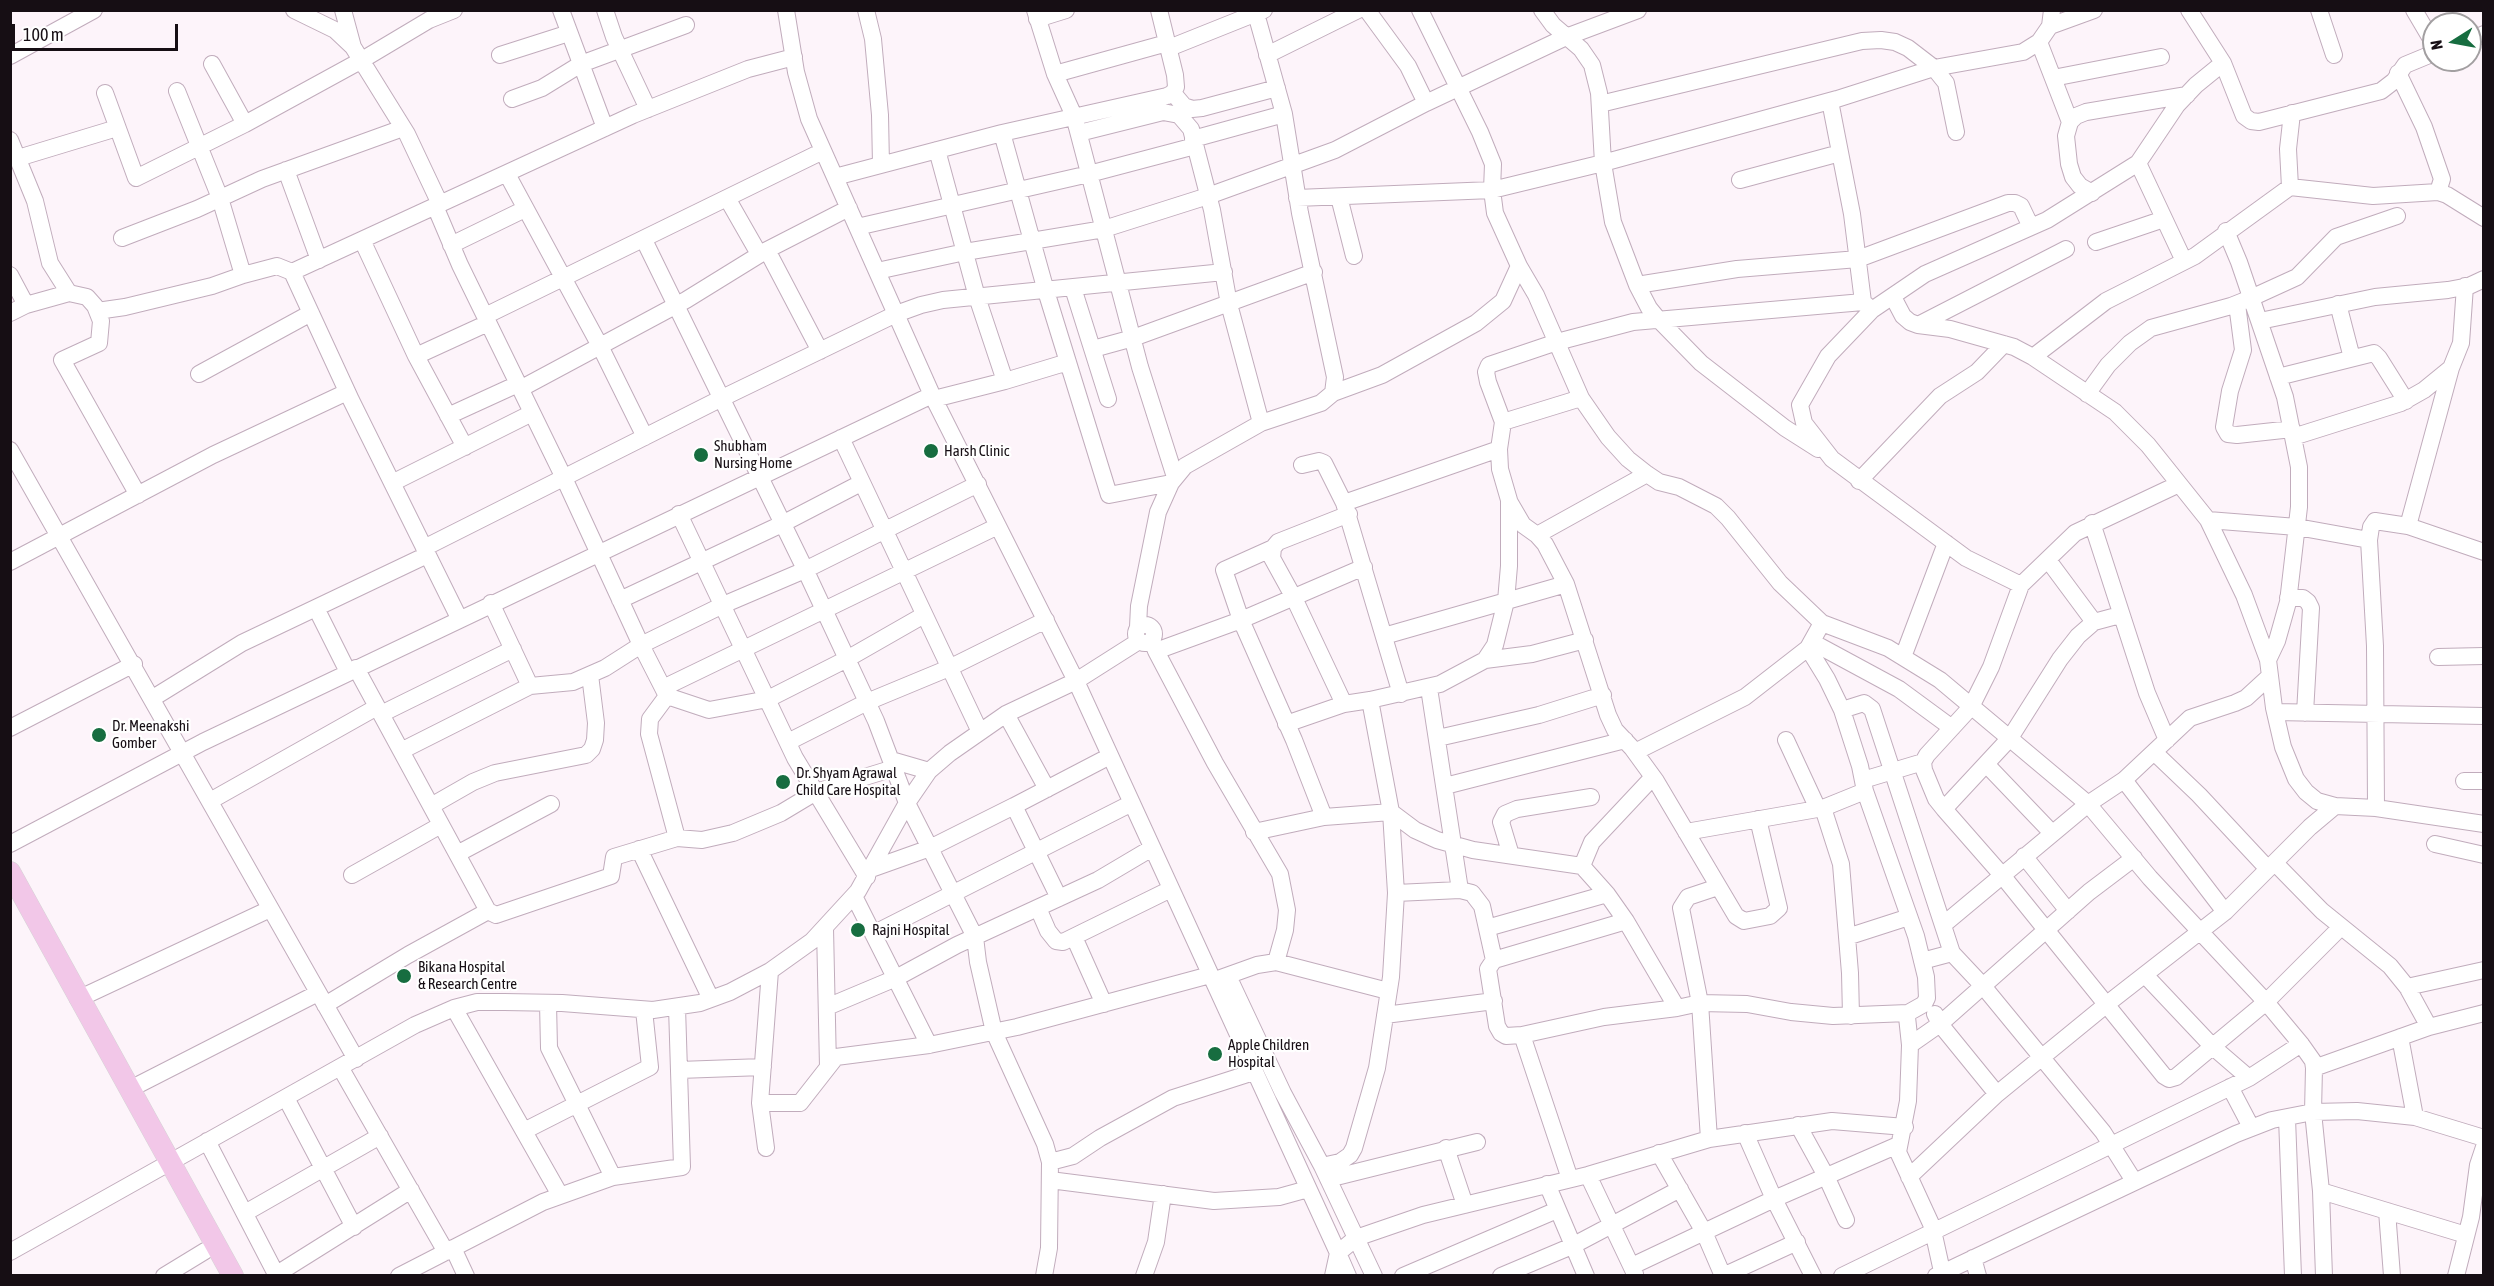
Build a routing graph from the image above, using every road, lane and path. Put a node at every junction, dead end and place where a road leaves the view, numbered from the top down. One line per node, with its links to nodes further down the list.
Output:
1 (94, 10): 31 (street)
2 (294, 10): 28 (street)
3 (343, 10): 28 (street)
4 (454, 10): 28 (street)
5 (561, 10): 23 (street)
6 (605, 10): 27 (street)
7 (786, 10): 33 (street)
8 (866, 10): 74 (street)
9 (1066, 10): 20 (street)
10 (1159, 10): 26 (street)
11 (1358, 10): 32 (street)
12 (1367, 10): 51 (street)
13 (1420, 10): 44 (street)
14 (1542, 10): 24 (street)
15 (1638, 10): 24 (street)
16 (2094, 10): 21 (street)
17 (2189, 10): 36 (street)
18 (2319, 10): 30 (street)
19 (1258, 12): 26 (street); 32 (street)
20 (1036, 15): 41 (street)
21 (2051, 18): 25 (street)
22 (686, 25): 27 (street)
23 (569, 33): 29 (street); 38 (street)
24 (1566, 37): 44 (street); 52 (street)
25 (2039, 42): 39 (street); 42 (street)
26 (1168, 45): 41 (street); 47 (street)
27 (620, 48): 38 (street); 53 (street)
28 (357, 54): 58 (street); 60 (street)
29 (500, 55)
30 (2334, 55)
31 (10, 56)
32 (1268, 56): 43 (street)
33 (794, 57): 53 (street); 69 (street)
34 (2161, 57): 42 (street)
35 (2422, 58): 40 (street)
36 (2223, 63): 48 (street); 54 (street)
37 (212, 64): 58 (street)
38 (581, 64): 49 (street); 61 (street)
39 (1934, 68): 50 (street); 52 (street); 62 (street)
40 (2398, 73): 54 (street); 84 (street)
41 (1054, 74): 56 (street)
42 (2053, 78): 57 (street)
43 (1277, 87): 47 (street); 55 (street)
44 (1459, 87): 51 (street); 83 (street)
45 (177, 91): 67 (street)
46 (105, 93): 59 (street)
47 (1173, 93): 56 (street)
48 (2187, 95): 57 (street); 73 (street)
49 (512, 99)
50 (1830, 101): 70 (street); 72 (street)
51 (1426, 103): 75 (street)
52 (1600, 104): 72 (street)
53 (648, 109): 61 (street)
54 (2292, 113): 81 (street)
55 (1284, 114): 66 (street); 75 (street)
56 (1074, 116): 63 (street); 64 (street)
57 (2070, 122): 85 (street)
58 (245, 124): 67 (street)
59 (117, 128): 67 (street); 71 (street)
60 (403, 128): 76 (street); 91 (street)
61 (605, 128): 77 (street)
62 (1956, 132)
63 (1002, 133): 68 (street); 82 (street)
64 (1079, 133): 66 (street); 78 (street)
65 (10, 140): 71 (street)
66 (1194, 143): 78 (street); 86 (street)
67 (199, 146): 88 (street)
68 (937, 150): 74 (street); 92 (street)
69 (823, 151): 79 (street); 89 (street)
70 (1840, 153): 80 (street); 112 (street)
71 (18, 158): 129 (street)
72 (1603, 163): 83 (street); 125 (street)
73 (2138, 163): 85 (street); 97 (street)
74 (881, 165): 79 (street)
75 (1293, 165): 86 (street); 90 (street)
76 (286, 170): 88 (street); 113 (street)
77 (507, 174): 91 (street); 93 (street)
78 (1089, 174): 82 (street); 100 (street)
79 (835, 177): 94 (street)
80 (1740, 180)
81 (2290, 187): 84 (street); 101 (street)
82 (1018, 189): 92 (street); 105 (street)
83 (1492, 190): 87 (street); 115 (street)
84 (2438, 192): 96 (street)
85 (2092, 193): 99 (street)
86 (1208, 196): 100 (street); 118 (street)
87 (1339, 197): 90 (street); 111 (street)
88 (220, 198): 102 (street); 121 (street)
89 (727, 198): 104 (street); 109 (street)
90 (1297, 198): 119 (street)
91 (438, 205): 103 (street); 107 (street)
92 (951, 206): 98 (street); 110 (street)
93 (525, 208): 107 (street); 122 (street)
94 (849, 208): 98 (street); 109 (street)
95 (2397, 216): 132 (street)
96 (2484, 218)
97 (2164, 219): 106 (street); 114 (street)
98 (857, 227): 116 (street)
99 (2031, 227): 112 (street); 131 (street)
100 (1104, 229): 105 (street); 124 (street)
101 (2226, 231): 114 (street); 132 (street)
102 (122, 238)
103 (362, 240): 113 (street); 152 (street)
104 (644, 240): 122 (street); 136 (street)
105 (1032, 241): 110 (street); 128 (street)
106 (2096, 242)
107 (451, 244): 142 (street)
108 (2066, 249): 145 (street)
109 (763, 252): 136 (street); 151 (street)
110 (965, 252): 116 (street); 130 (street)
111 (1354, 256)
112 (1858, 259): 125 (street); 137 (street)
113 (319, 260): 117 (street)
114 (2184, 261): 153 (street)
115 (1519, 266): 147 (street); 162 (street)
116 (877, 271): 141 (street)
117 (292, 272): 121 (street); 140 (street)
118 (1224, 272): 124 (street); 134 (street)
119 (1314, 272): 134 (street); 162 (street)
120 (10, 275): 133 (street)
121 (243, 275): 138 (street)
122 (564, 279): 142 (street); 149 (street)
123 (2484, 279): 126 (street)
124 (1117, 282): 127 (street); 146 (street)
125 (1636, 285): 143 (street)
126 (2465, 286): 135 (street); 156 (street)
127 (1073, 288): 128 (street); 150 (street)
128 (1046, 291): 130 (street); 155 (street)
129 (69, 293): 133 (street); 138 (street)
130 (977, 297): 141 (street); 159 (street)
131 (1893, 297): 137 (street); 145 (street)
132 (2244, 301): 144 (street); 163 (street); 173 (street)
133 (26, 304): 139 (street)
134 (1229, 304): 146 (street); 172 (street)
135 (2338, 304): 144 (street); 154 (street)
136 (677, 305): 149 (street); 166 (street)
137 (1867, 306): 143 (street); 179 (street)
138 (97, 311): 191 (street)
139 (10, 312)
140 (311, 313): 157 (street); 161 (street)
141 (896, 314): 151 (street); 164 (street)
142 (486, 319): 152 (street); 160 (street)
143 (1658, 319): 147 (street); 179 (street)
144 (2259, 321): 158 (street)
145 (1918, 325): 148 (street)
146 (1133, 338): 150 (street); 185 (street)
147 (1557, 342): 165 (street); 171 (street)
148 (2004, 344): 153 (street); 186 (street)
149 (600, 346): 160 (street); 174 (street)
150 (1094, 349): 167 (street)
151 (820, 351): 166 (street)
152 (416, 356): 170 (street)
153 (2033, 357): 163 (street)
154 (2352, 358): 158 (street); 168 (street)
155 (1068, 362): 159 (street); 185 (street)
156 (2451, 368): 168 (street); 199 (street)
157 (199, 374)
158 (2278, 377): 173 (street)
159 (1005, 381): 164 (street)
160 (519, 386): 169 (street); 170 (street)
161 (347, 392): 187 (street); 191 (street)
162 (1333, 393): 172 (street)
163 (2087, 394): 190 (street)
164 (933, 397): 175 (street); 189 (street)
165 (1581, 398): 171 (street); 182 (street)
166 (722, 399): 174 (street); 183 (street)
167 (1108, 399)
168 (2406, 401): 173 (street)
169 (532, 413): 176 (street); 184 (street)
170 (448, 416): 176 (street)
171 (1503, 422): 177 (street)
172 (1261, 423): 185 (street)
173 (2293, 433): 200 (street)
174 (645, 437): 184 (street)
175 (841, 438): 183 (street); 188 (street)
176 (465, 447): 187 (street)
177 (1499, 448): 192 (street); 193 (street)
178 (10, 450): 181 (street)
179 (1832, 459): 186 (street)
180 (1302, 465): 193 (street)
181 (16, 471): 203 (street)
182 (1647, 474): 202 (street); 232 (street)
183 (759, 477): 194 (street); 197 (street)
184 (564, 478): 207 (street); 208 (street)
185 (1173, 480): 234 (street)
186 (1859, 481): 205 (street)
187 (392, 483): 207 (street)
188 (861, 483): 197 (street); 201 (street)
189 (978, 484): 198 (street); 201 (street)
190 (2180, 484): 195 (street); 196 (street)
191 (138, 495): 203 (street)
192 (1509, 500): 202 (street); 221 (street)
193 (1346, 508): 206 (street); 213 (street)
194 (679, 514): 208 (street); 211 (street)
195 (2208, 520): 200 (street); 247 (street)
196 (2092, 523): 210 (street); 227 (street)
197 (782, 524): 211 (street); 214 (street)
198 (999, 526): 215 (street); 229 (street)
199 (2408, 526): 204 (street); 209 (street)
200 (2297, 527): 204 (street); 219 (street)
201 (884, 529): 214 (street); 215 (street)
202 (1538, 535): 216 (street)
203 (60, 537): 212 (street); 245 (street)
204 (2369, 540): 267 (street)
205 (1946, 543): 217 (street); 241 (street)
206 (1274, 549): 218 (street); 230 (street)
207 (426, 552): 224 (street); 228 (street)
208 (599, 552): 220 (street); 222 (street)
209 (2484, 552)
210 (2048, 560): 217 (street); 231 (street)
211 (702, 561): 220 (street); 223 (street)
212 (10, 562)
213 (1364, 567): 218 (street); 233 (street)
214 (806, 570): 223 (street); 225 (street)
215 (904, 573): 225 (street); 226 (street)
216 (1566, 584): 221 (street); 235 (street)
217 (2021, 585): 261 (street)
218 (1294, 597): 230 (street); 260 (street)
219 (2288, 598): 247 (street); 265 (street)
220 (620, 600): 236 (street)
221 (1506, 601): 233 (street); 244 (street)
222 (491, 603): 228 (street); 238 (street)
223 (723, 605): 236 (street); 239 (street)
224 (316, 608): 248 (street); 256 (street)
225 (824, 611): 239 (street); 243 (street)
226 (924, 615): 243 (street); 246 (street)
227 (2120, 615): 231 (street); 276 (street)
228 (459, 618): 248 (street)
229 (1046, 620): 246 (street); 250 (street)
230 (1241, 620): 234 (street); 269 (street)
231 (2094, 622): 274 (street)
232 (1822, 623): 237 (street); 241 (street)
233 (1384, 636): 254 (street)
234 (1146, 640): 250 (street); 313 (street)
235 (1585, 640): 244 (street); 255 (street)
236 (641, 645): 249 (street); 253 (street)
237 (1810, 645): 262 (street); 271 (street); 278 (street)
238 (513, 649): 251 (street); 263 (street)
239 (744, 649): 253 (street); 257 (street)
240 (2484, 656): 242 (street)
241 (1903, 657): 261 (street)
242 (2438, 657)
243 (847, 659): 257 (street); 259 (street)
244 (1485, 660): 252 (street)
245 (134, 664): 256 (street); 270 (street)
246 (950, 668): 259 (street); 272 (street)
247 (2269, 668): 264 (street); 276 (street)
248 (352, 670): 263 (street); 280 (street)
249 (590, 675): 251 (street); 304 (street)
250 (1076, 681): 266 (street); 282 (street)
251 (530, 686): 279 (street)
252 (1429, 688): 254 (street); 273 (street)
253 (665, 692): 257 (street); 316 (street)
254 (1401, 694): 258 (street)
255 (1603, 695): 273 (street); 278 (street)
256 (153, 698): 280 (street)
257 (768, 699): 277 (street)
258 (1370, 700): 260 (street); 308 (street)
259 (867, 702): 277 (street); 284 (street)
260 (1344, 704): 269 (street)
261 (1971, 707): 271 (street); 274 (street)
262 (1842, 710): 287 (street); 293 (street)
263 (379, 711): 279 (street); 297 (street)
264 (2275, 712): 265 (street); 303 (street)
265 (2305, 713): 267 (street)
266 (1006, 714): 272 (street); 294 (street)
267 (2375, 715): 268 (street); 306 (street)
268 (2484, 716)
269 (1286, 724): 309 (street)
270 (10, 728)
271 (1952, 728): 283 (street)
272 (980, 732): 286 (street)
273 (1438, 738): 292 (street)
274 (2010, 738): 285 (street); 301 (street)
275 (1786, 740): 305 (street)
276 (2167, 740): 281 (street)
277 (788, 742): 295 (street)
278 (1630, 746): 288 (street); 292 (street)
279 (400, 751): 304 (street)
280 (183, 753): 297 (street); 317 (street)
281 (2155, 753): 289 (street); 330 (street)
282 (1110, 756): 294 (street); 299 (street)
283 (1923, 762): 287 (street); 307 (street)
284 (892, 764): 286 (street); 295 (street); 298 (street)
285 (1986, 764): 307 (street); 315 (street)
286 (929, 771): 298 (street)
287 (1892, 771): 293 (street); 351 (street)
288 (1653, 777): 314 (street); 329 (street)
289 (2124, 780): 301 (street); 348 (street)
290 (2464, 781): 291 (street)
291 (2484, 781)
292 (1445, 786): 318 (street)
293 (1864, 786): 305 (street); 349 (street)
294 (1047, 789): 302 (street)
295 (816, 792): 316 (street); 332 (street)
296 (1591, 797): 325 (street)
297 (210, 801): 345 (street)
298 (907, 803): 320 (street); 332 (street)
299 (1132, 803): 321 (street); 323 (street)
300 (550, 804): 324 (street)
301 (2088, 804): 315 (street); 328 (street)
302 (1014, 806): 320 (street); 323 (street)
303 (2335, 806): 306 (street); 330 (street)
304 (431, 807): 312 (street)
305 (1821, 808): 310 (street); 359 (street)
306 (2376, 808): 311 (street)
307 (1944, 809): 333 (street)
308 (1391, 812): 309 (street); 318 (street); 338 (street)
309 (1324, 817): 313 (street)
310 (1758, 819): 314 (street); 335 (street)
311 (2484, 824)
312 (441, 825): 324 (street); 334 (street)
313 (1254, 832): 364 (street)
314 (1686, 832): 335 (street)
315 (2052, 833): 327 (street)
316 (677, 838): 322 (street)
317 (10, 844)
318 (1454, 844): 325 (street); 337 (street)
319 (2435, 844): 326 (street)
320 (930, 848): 332 (street); 339 (street)
321 (1152, 848): 336 (street); 342 (street)
322 (639, 849): 346 (street); 376 (street)
323 (1037, 851): 339 (street); 342 (street)
324 (457, 854): 346 (street)
325 (1511, 855): 329 (street)
326 (2484, 855)
327 (2024, 856): 333 (street); 347 (street)
328 (2134, 858): 347 (street); 356 (street)
329 (1582, 866): 340 (street)
330 (2272, 866): 348 (street); 352 (street)
331 (10, 872): 374 (main road)
332 (869, 873): 341 (street)
333 (2001, 874): 351 (street); 355 (street)
334 (352, 875)
335 (1718, 887): 378 (street)
336 (1171, 889): 360 (street); 368 (street)
337 (1460, 890): 338 (street); 354 (street)
338 (1396, 893): 372 (street)
339 (952, 894): 357 (street); 358 (street)
340 (1607, 894): 350 (street); 354 (street)
341 (854, 896): 353 (street); 357 (street)
342 (1059, 898): 344 (street)
343 (10, 899): 436 (main road)
344 (1038, 908): 358 (street); 360 (street)
345 (270, 909): 374 (street); 375 (street)
346 (488, 911): 375 (street)
347 (2068, 911): 355 (street)
348 (2225, 912): 356 (street)
349 (1909, 917): 359 (street); 363 (street)
350 (1626, 921): 362 (street); 386 (street)
351 (1943, 925): 361 (street)
352 (2341, 927): 371 (street); 379 (street)
353 (825, 928): 366 (street); 384 (street)
354 (1487, 928): 362 (street)
355 (2046, 930): 370 (street); 382 (street)
356 (2201, 932): 367 (street); 379 (street)
357 (873, 934): 369 (street)
358 (975, 937): 369 (street); 394 (street)
359 (1846, 937): 391 (street)
360 (1074, 938): 381 (street)
361 (1952, 953): 363 (street); 370 (street)
362 (1494, 960): 377 (street)
363 (1922, 961): 373 (street)
364 (1276, 963): 368 (street); 372 (street)
365 (2484, 970): 371 (street)
366 (770, 971): 376 (street); 404 (street)
367 (2145, 975): 382 (street); 400 (street)
368 (1217, 977): 381 (street); 408 (street); 438 (street)
369 (896, 978): 384 (street); 398 (street)
370 (1983, 986): 392 (street); 401 (street)
371 (2407, 987): 393 (street)
372 (1388, 991): 390 (street)
373 (1927, 998): 388 (street); 392 (street)
374 (78, 999): 411 (main road)
375 (321, 999): 402 (street); 411 (street)
376 (711, 999): 383 (street)
377 (1494, 1001): 390 (street); 395 (street)
378 (1700, 1002): 386 (street); 391 (street); 425 (street)
379 (2266, 1002): 397 (street); 400 (street)
380 (548, 1003): 385 (street); 387 (street); 415 (street)
381 (1104, 1004): 394 (street)
382 (2107, 1004): 400 (street); 401 (street)
383 (677, 1007): 387 (street); 407 (street)
384 (827, 1007): 405 (street)
385 (454, 1008): 402 (street); 422 (street)
386 (1677, 1008): 395 (street)
387 (644, 1010): 415 (street)
388 (1908, 1013): 391 (street); 399 (street)
389 (2484, 1013): 393 (street)
390 (1385, 1015): 438 (street)
391 (1851, 1016)
392 (1940, 1024): 399 (street); 412 (street)
393 (2429, 1027): 396 (street)
394 (994, 1032): 398 (street); 435 (street)
395 (1522, 1035): 443 (street)
396 (2400, 1037): 406 (street); 417 (street)
397 (2301, 1044): 406 (street); 409 (street)
398 (929, 1045): 405 (street)
399 (1910, 1045): 420 (street)
400 (2213, 1047): 409 (street)
401 (2042, 1057): 412 (street); 429 (street)
402 (356, 1059): 403 (street)
403 (340, 1067): 413 (street); 424 (street)
404 (763, 1067): 407 (street); 414 (street)
405 (828, 1067): 414 (street)
406 (2314, 1068): 416 (street)
407 (679, 1070): 442 (street)
408 (1254, 1072): 435 (street); 447 (street)
409 (2249, 1078): 410 (street)
410 (2230, 1087): 421 (street); 429 (street)
411 (130, 1089): 436 (main road)
412 (1997, 1094): 441 (street)
413 (286, 1098): 427 (street); 437 (street)
414 (760, 1103): 432 (street)
415 (577, 1104): 422 (street); 442 (street)
416 (2313, 1112): 417 (street); 418 (street); 450 (street)
417 (2415, 1117): 426 (street)
418 (2288, 1118): 421 (street); 494 (street)
419 (1798, 1125): 420 (street); 423 (street); 440 (street)
420 (1905, 1127): 430 (street)
421 (2251, 1127): 445 (street)
422 (524, 1131): 452 (street)
423 (1746, 1133): 425 (street); 453 (street)
424 (380, 1136): 437 (street); 449 (street)
425 (1709, 1138): 434 (street)
426 (2484, 1138)
427 (207, 1141): 436 (street); 457 (street)
428 (1477, 1142): 433 (street)
429 (2112, 1143): 445 (street); 462 (street)
430 (1898, 1145): 440 (street); 441 (street)
431 (2484, 1147): 458 (street)
432 (766, 1148)
433 (1446, 1148): 438 (street); 454 (street)
434 (1659, 1153): 439 (street); 448 (street)
435 (1050, 1162): 444 (street)
436 (165, 1165): 469 (main road); 470 (street); 478 (main road)
437 (323, 1169): 457 (street); 461 (street)
438 (1325, 1173): 465 (street)
439 (1587, 1175): 443 (street); 460 (street)
440 (1826, 1176): 453 (street); 459 (street)
441 (1909, 1177): 462 (street)
442 (613, 1178): 452 (street)
443 (1569, 1179): 446 (street)
444 (1050, 1180): 451 (street); 482 (street)
445 (2134, 1181): 472 (street)
446 (1547, 1184): 454 (street); 455 (street)
447 (1308, 1189): 451 (street); 471 (street)
448 (1680, 1189): 460 (street); 463 (street)
449 (411, 1190): 461 (street); 468 (street)
450 (2321, 1191): 456 (street); 495 (street)
451 (1163, 1194): 483 (street)
452 (560, 1195): 468 (street)
453 (1774, 1199): 463 (street); 466 (street)
454 (1465, 1205): 465 (street)
455 (1557, 1210): 467 (street); 487 (street)
456 (2387, 1211): 464 (street); 496 (street)
457 (245, 1213): 479 (street)
458 (2477, 1218): 464 (street)
459 (1846, 1220)
460 (1613, 1225): 467 (street); 474 (street)
461 (354, 1227): 479 (street)
462 (1934, 1231): 475 (street); 492 (street)
463 (1704, 1232): 474 (street); 490 (street)
464 (2466, 1235): 497 (street)
465 (1356, 1238): 471 (street); 486 (street)
466 (1797, 1242): 490 (street); 491 (street)
467 (1572, 1246): 473 (street); 489 (street)
468 (449, 1250): 480 (street); 481 (street)
469 (205, 1251): 476 (street); 477 (main road)
470 (10, 1252)
471 (1338, 1254): 484 (street); 485 (street)
472 (1973, 1258): 475 (street); 493 (street)
473 (1526, 1271): 488 (street)
474 (1634, 1271)
475 (1941, 1274)
476 (164, 1275)
477 (218, 1275)
478 (233, 1275)
479 (277, 1275)
480 (399, 1275)
481 (466, 1275)
482 (1044, 1275)
483 (1144, 1275)
484 (1333, 1275)
485 (1348, 1275)
486 (1374, 1275)
487 (1403, 1275)
488 (1501, 1275)
489 (1586, 1275)
490 (1723, 1275)
491 (1812, 1275)
492 (1842, 1275)
493 (1978, 1275)
494 (2293, 1275)
495 (2324, 1275)
496 (2392, 1275)
497 (2456, 1275)

